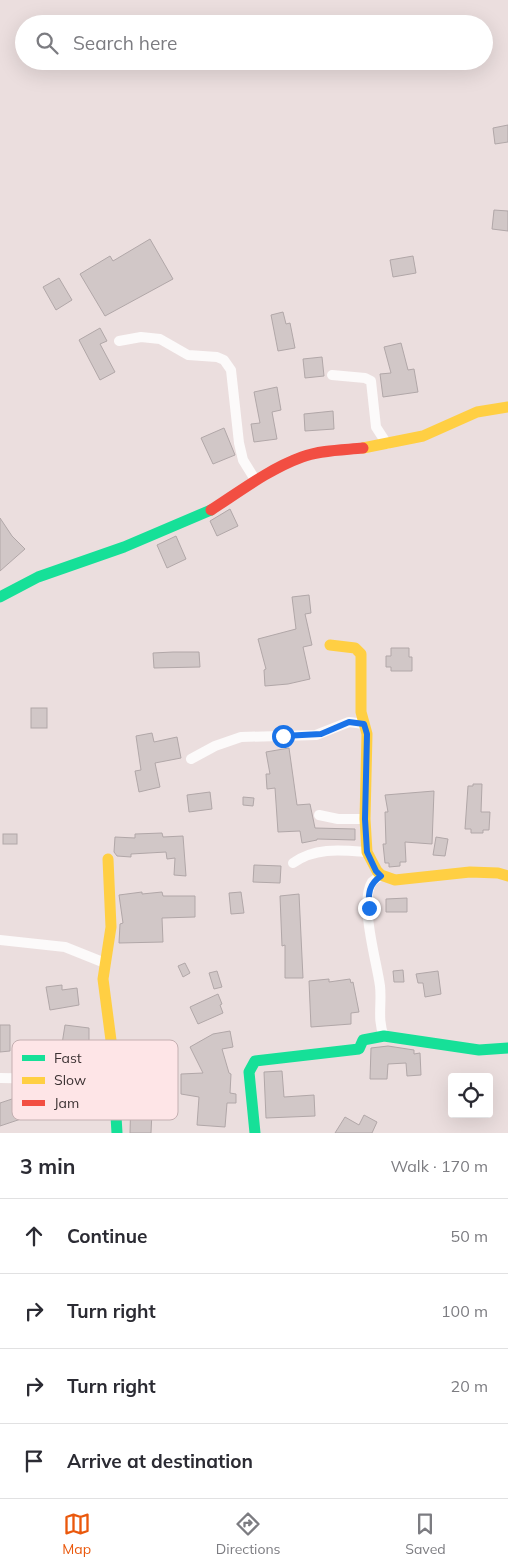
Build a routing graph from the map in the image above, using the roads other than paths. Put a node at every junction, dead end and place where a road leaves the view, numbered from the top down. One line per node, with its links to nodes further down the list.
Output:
1 (119, 341): 5 (street)
2 (332, 375): 4 (street)
3 (508, 407): 4 (street)
4 (387, 444): 5 (street)
5 (256, 481): 6 (street)
6 (0, 597)
7 (330, 645): 8 (street)
8 (364, 724): 9 (street); 11 (street)
9 (191, 759)
10 (319, 815): 11 (street)
11 (365, 819): 12 (street)
12 (367, 852): 14 (street); 15 (street)
13 (108, 859): 18 (street)
14 (293, 863)
15 (381, 876): 16 (street); 19 (street)
16 (508, 876)
17 (0, 940): 18 (street)
18 (104, 962): 20 (street)
19 (384, 1036): 21 (street); 24 (street)
20 (110, 1040)
21 (508, 1048)
22 (116, 1120): 23 (street)
23 (116, 1133)
24 (255, 1133)

